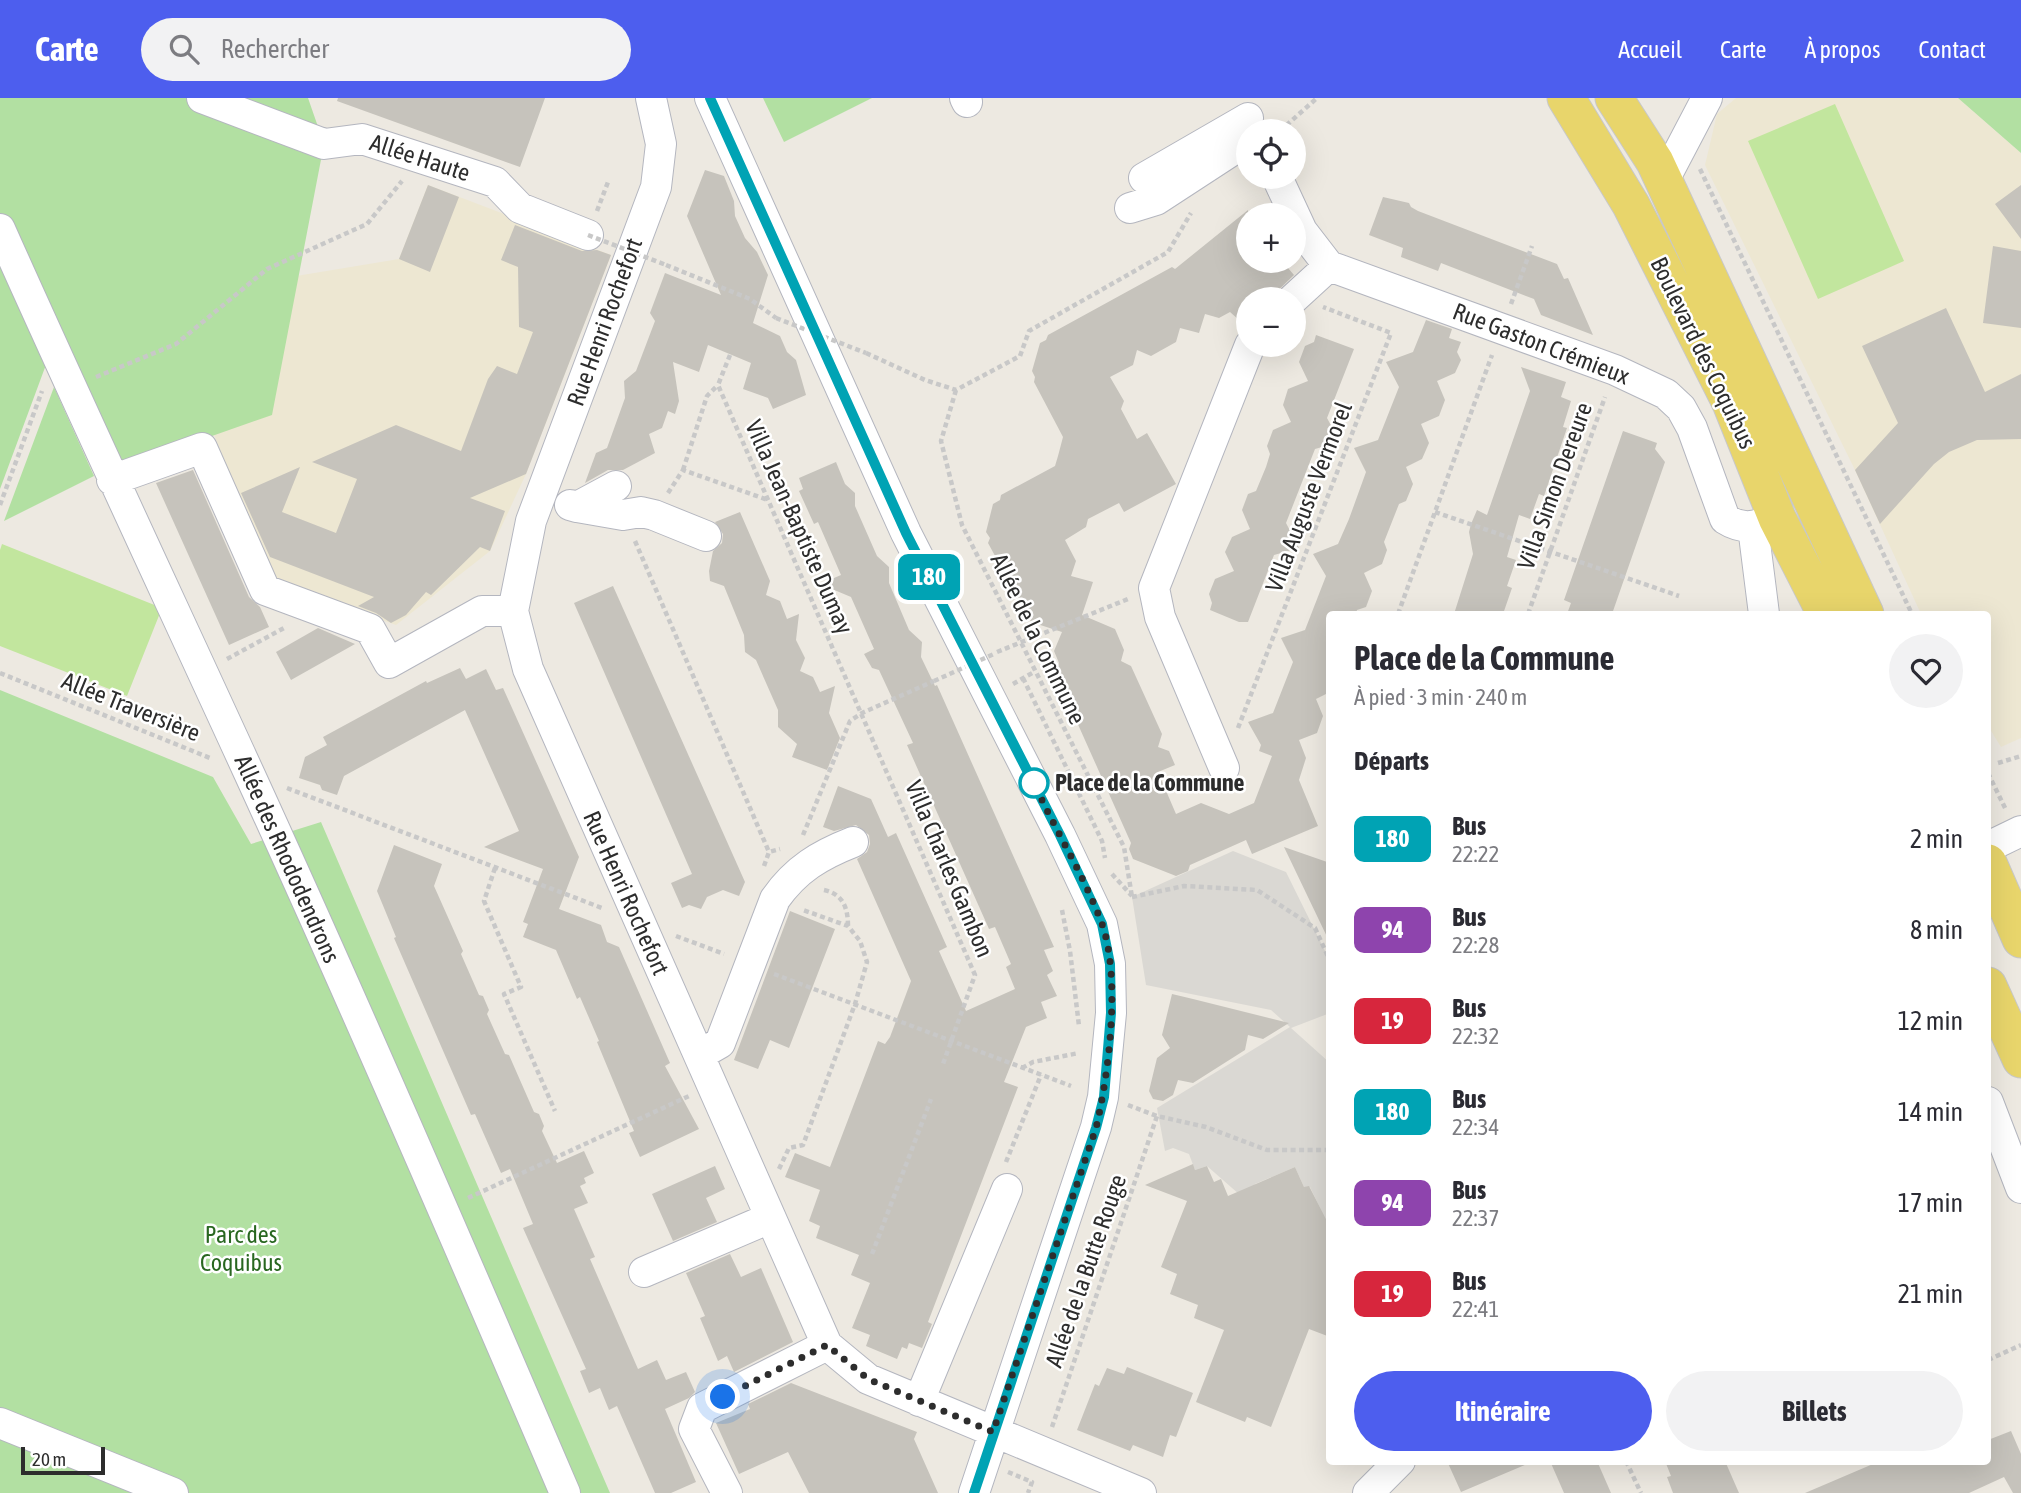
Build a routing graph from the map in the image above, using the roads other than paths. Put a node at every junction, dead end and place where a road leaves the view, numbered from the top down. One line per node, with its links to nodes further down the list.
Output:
1 (202, 98): 14 (street, Allée Haute)
2 (651, 98): 20 (street, Rue Henri Rochefort)
3 (710, 98): 45 (street)
4 (1566, 98): 22 (main road, Boulevard des Coquibus)
5 (1614, 98): 10 (main road, Boulevard des Coquibus)
6 (1707, 98): 10 (street)
7 (1236, 128): 9 (street)
8 (1236, 132): 12 (street)
9 (1144, 178)
10 (1664, 180): 27 (main road, Boulevard des Coquibus)
11 (1283, 189): 15 (street)
12 (1130, 208)
13 (0, 229): 18 (street, Allée des Rhododendrons)
14 (587, 234)
15 (1329, 266): 16 (street); 22 (street, Rue Gaston Crémieux)
16 (1306, 288)
17 (1245, 357): 28 (street)
18 (112, 480): 24 (street); 48 (street, Allée des Rhododendrons)
19 (616, 486): 21 (street)
20 (541, 494): 21 (street); 24 (street, Rue Henri Rochefort)
21 (577, 507): 23 (street)
22 (1765, 523): 25 (street); 26 (main road, Boulevard des Coquibus)
23 (706, 536)
24 (513, 611): 35 (street, Rue Henri Rochefort)
25 (1764, 611)
26 (1824, 611)
27 (1864, 611)
28 (1224, 768)
29 (2021, 831): 31 (street)
30 (853, 842): 35 (street)
31 (1991, 846)
32 (1991, 870): 33 (main road)
33 (2021, 939)
34 (1991, 993): 36 (main road)
35 (699, 1055): 40 (street, Rue Henri Rochefort)
36 (2021, 1059)
37 (1991, 1110): 38 (street)
38 (2021, 1188)
39 (1007, 1189): 43 (street)
40 (770, 1218): 41 (street); 42 (street, Rue Henri Rochefort)
41 (644, 1272)
42 (827, 1345): 43 (street, Rue Henri Rochefort); 49 (street)
43 (919, 1401): 45 (street, Rue Henri Rochefort)
44 (0, 1423): 47 (street)
45 (993, 1432): 50 (street); 51 (street, Rue Henri Rochefort)
46 (1396, 1465): 52 (street)
47 (173, 1493)
48 (565, 1493)
49 (727, 1493)
50 (974, 1493)
51 (1141, 1493)
52 (1368, 1493)

